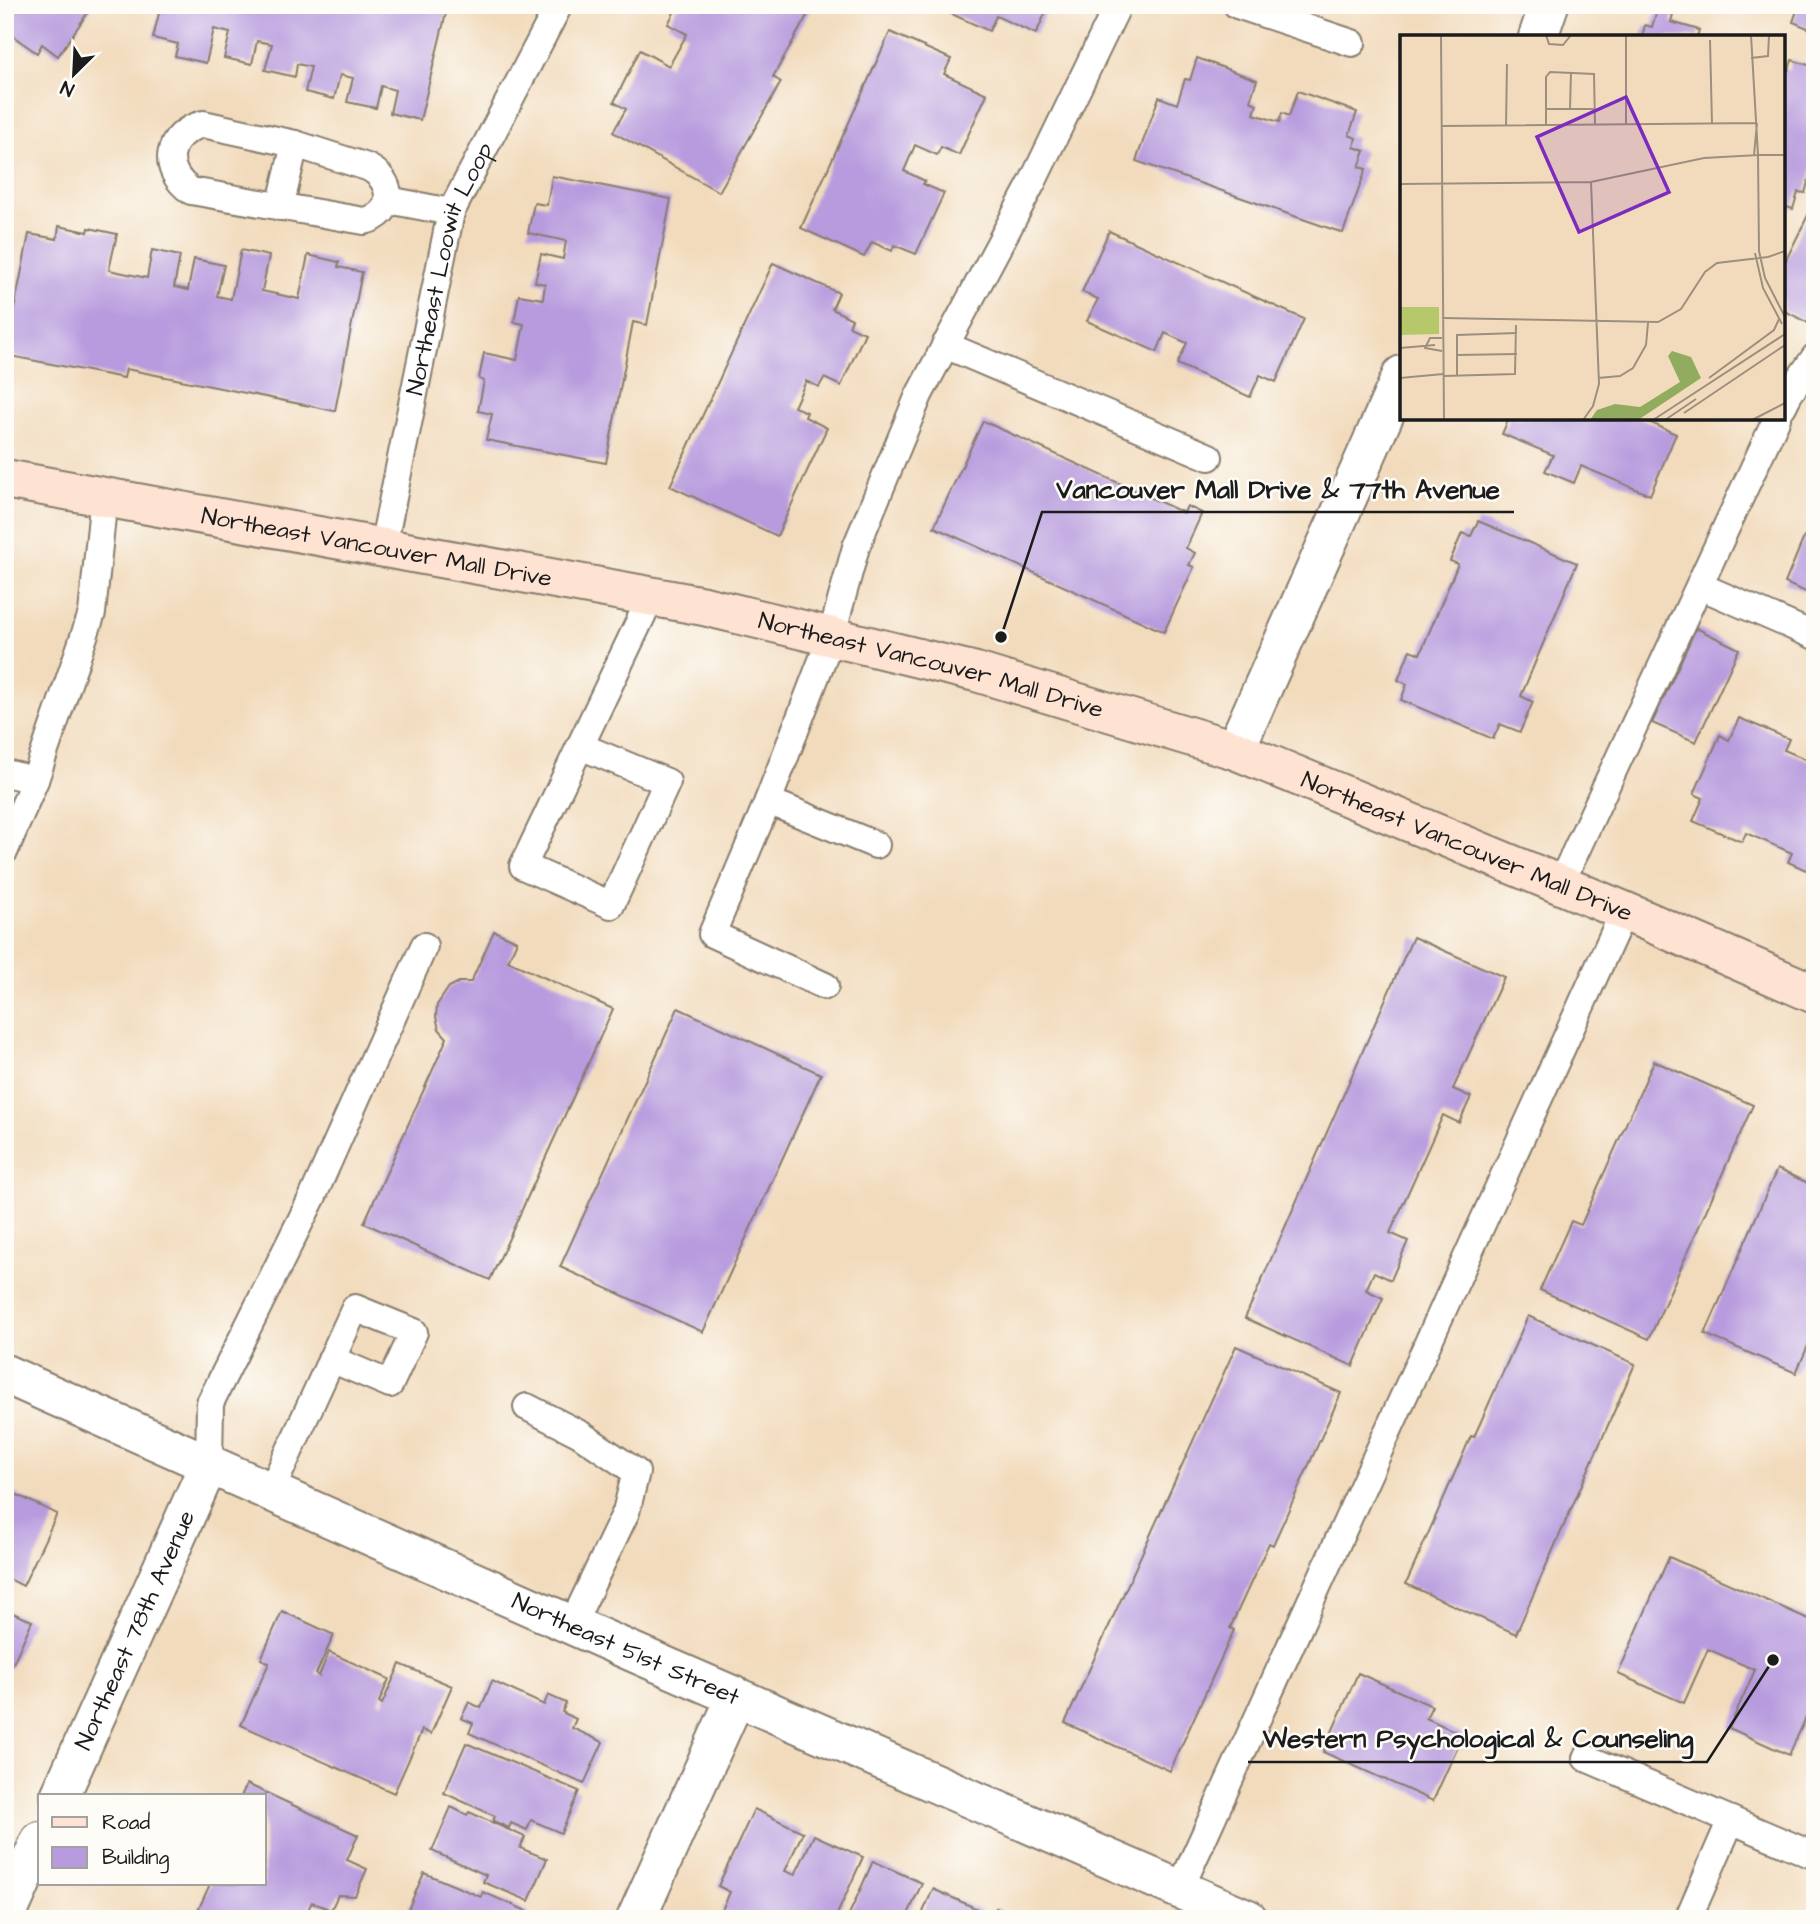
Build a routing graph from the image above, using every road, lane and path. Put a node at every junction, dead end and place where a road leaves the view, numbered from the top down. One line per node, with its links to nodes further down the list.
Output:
1 (559, 5): 10 (lane, Northeast Loowit Loop)
2 (1118, 5): 11 (lane)
3 (1237, 5): 6 (lane)
4 (1549, 5): 5 (street)
5 (1539, 35)
6 (1352, 43)
7 (295, 144): 8 (lane); 9 (lane); 9 (lane)
8 (388, 200): 9 (lane); 10 (lane)
9 (280, 207)
10 (451, 212): 19 (lane, Northeast Loowit Loop)
11 (945, 345): 16 (lane); 23 (lane)
12 (1815, 357): 14 (lane)
13 (1400, 380): 25 (street)
14 (1785, 402)
15 (1776, 420): 20 (lane)
16 (1209, 457)
17 (5, 479): 18 (main road, Northeast Vancouver Mall Drive)
18 (104, 497): 19 (main road, Northeast Vancouver Mall Drive); 27 (lane)
19 (383, 547): 21 (main road, Northeast Vancouver Mall Drive)
20 (1700, 586): 22 (lane); 31 (lane)
21 (651, 597): 23 (main road, Northeast Vancouver Mall Drive); 24 (lane)
22 (1815, 636)
23 (831, 637): 25 (main road, Northeast Vancouver Mall Drive); 28 (lane)
24 (580, 747): 24 (lane)
25 (1235, 751): 31 (main road, Northeast Vancouver Mall Drive)
26 (5, 773): 27 (lane)
27 (35, 780): 30 (lane)
28 (768, 801): 29 (lane); 34 (lane)
29 (876, 845)
30 (5, 850)
31 (1560, 885): 32 (main road, Northeast Vancouver Mall Drive)
32 (1624, 911): 35 (main road, Northeast Vancouver Mall Drive); 48 (lane)
33 (424, 946): 39 (lane)
34 (825, 986)
35 (1815, 994)
36 (331, 1359): 40 (lane)
37 (5, 1374): 39 (street, Northeast 51st Street)
38 (527, 1408): 41 (lane)
39 (209, 1464): 40 (street, Northeast 51st Street); 44 (street, Northeast 78th Avenue)
40 (271, 1491): 41 (street, Northeast 51st Street)
41 (572, 1625): 42 (street, Northeast 51st Street)
42 (736, 1697): 48 (street, Northeast 51st Street); 50 (street)
43 (1586, 1759): 45 (lane)
44 (61, 1794)
45 (1731, 1820): 47 (lane); 52 (lane)
46 (38, 1845): 49 (street)
47 (1815, 1856)
48 (1180, 1889): 51 (street, Northeast 51st Street)
49 (5, 1919)
50 (636, 1919)
51 (1248, 1919)
52 (1688, 1919)

